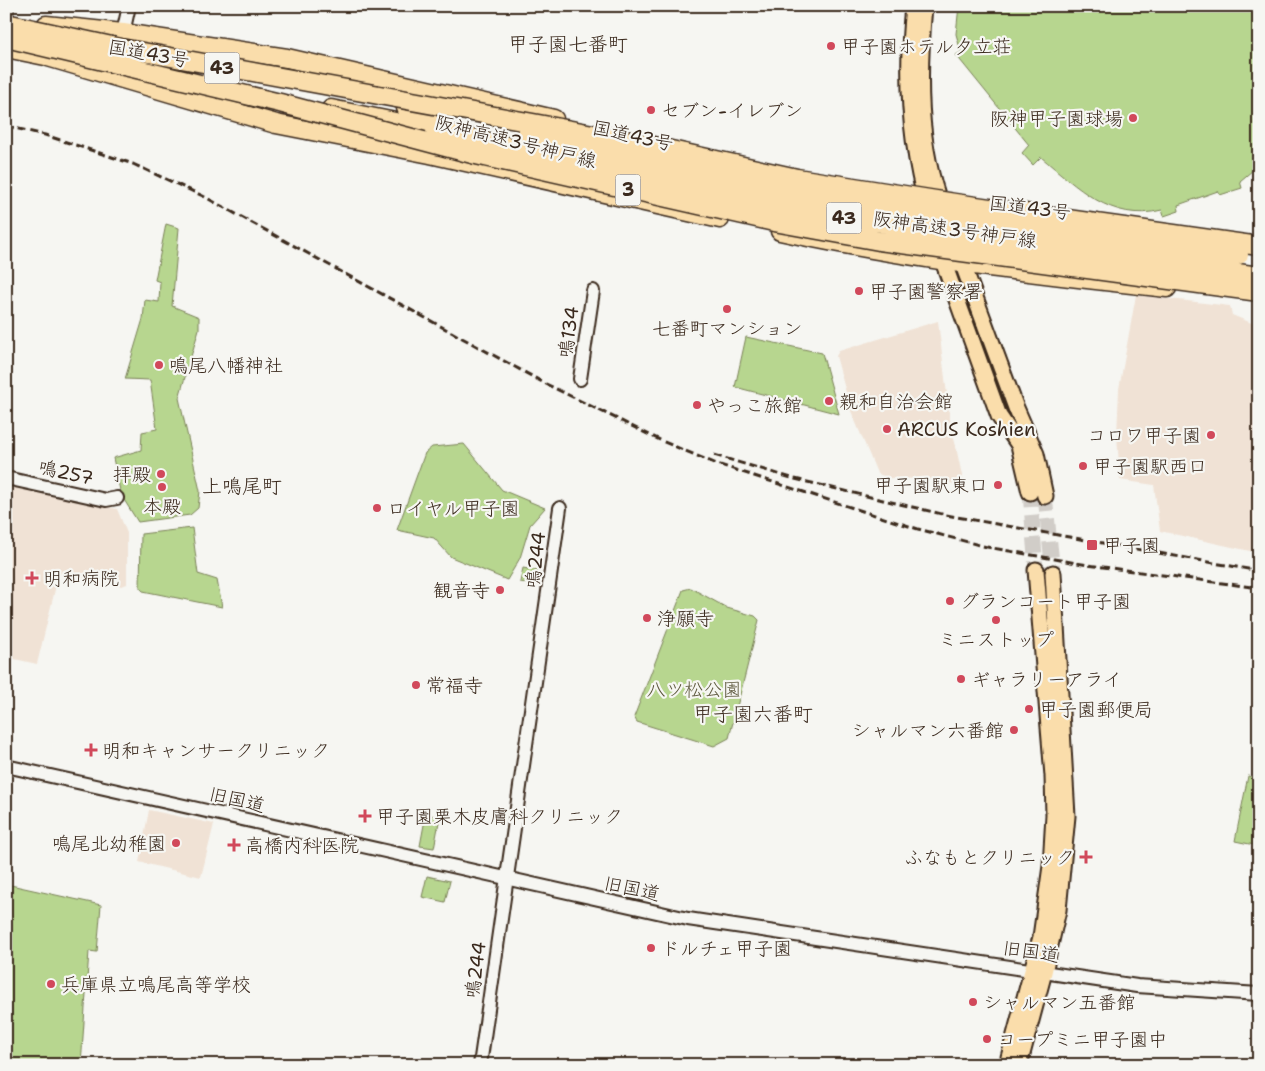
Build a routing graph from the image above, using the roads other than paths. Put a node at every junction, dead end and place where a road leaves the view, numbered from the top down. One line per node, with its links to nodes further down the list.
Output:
1 (8, 6): 5 (street)
2 (129, 6): 8 (street)
3 (914, 6): 14 (main road)
4 (924, 6): 14 (main road)
5 (6, 15): 7 (highway, 国道43号 / 43)
6 (6, 23): 16 (highway, 阪神高速3号神戸線, bridge)
7 (46, 25): 8 (highway); 12 (highway, 国道43号 / 43)
8 (123, 33): 13 (highway)
9 (6, 38): 22 (highway, 阪神高速3号神戸線 / 3, bridge)
10 (6, 48): 11 (highway, 国道43号 / 43)
11 (48, 57): 12 (highway, 国道43号 / 43); 15 (highway)
12 (437, 123): 17 (highway, 国道43号 / 43, bridge); 20 (highway, 国道43号 / 43, bridge)
13 (787, 171): 14 (highway); 15 (street)
14 (930, 195): 16 (highway); 18 (main road); 19 (main road)
15 (777, 230): 18 (highway)
16 (1253, 242): 23 (street)
17 (1259, 258)
18 (942, 260): 19 (highway); 27 (main road)
19 (963, 263): 23 (highway); 28 (main road)
20 (1259, 276)
21 (593, 291): 25 (street, 鳴134)
22 (1259, 292)
23 (1234, 296): 24 (highway)
24 (1259, 300)
25 (580, 379)
26 (6, 478): 29 (street, 鳴257)
27 (1030, 492)
28 (1045, 496)
29 (117, 498)
30 (560, 508): 34 (street, 鳴244)
31 (1036, 570): 35 (main road)
32 (1053, 573): 35 (main road)
33 (6, 766): 34 (street, 旧国道)
34 (506, 879): 35 (street, 旧国道); 37 (street, 鳴244)
35 (1039, 971): 36 (street, 旧国道); 38 (main road); 39 (main road)
36 (1259, 994)
37 (480, 1065)
38 (1007, 1065)
39 (1019, 1065)

